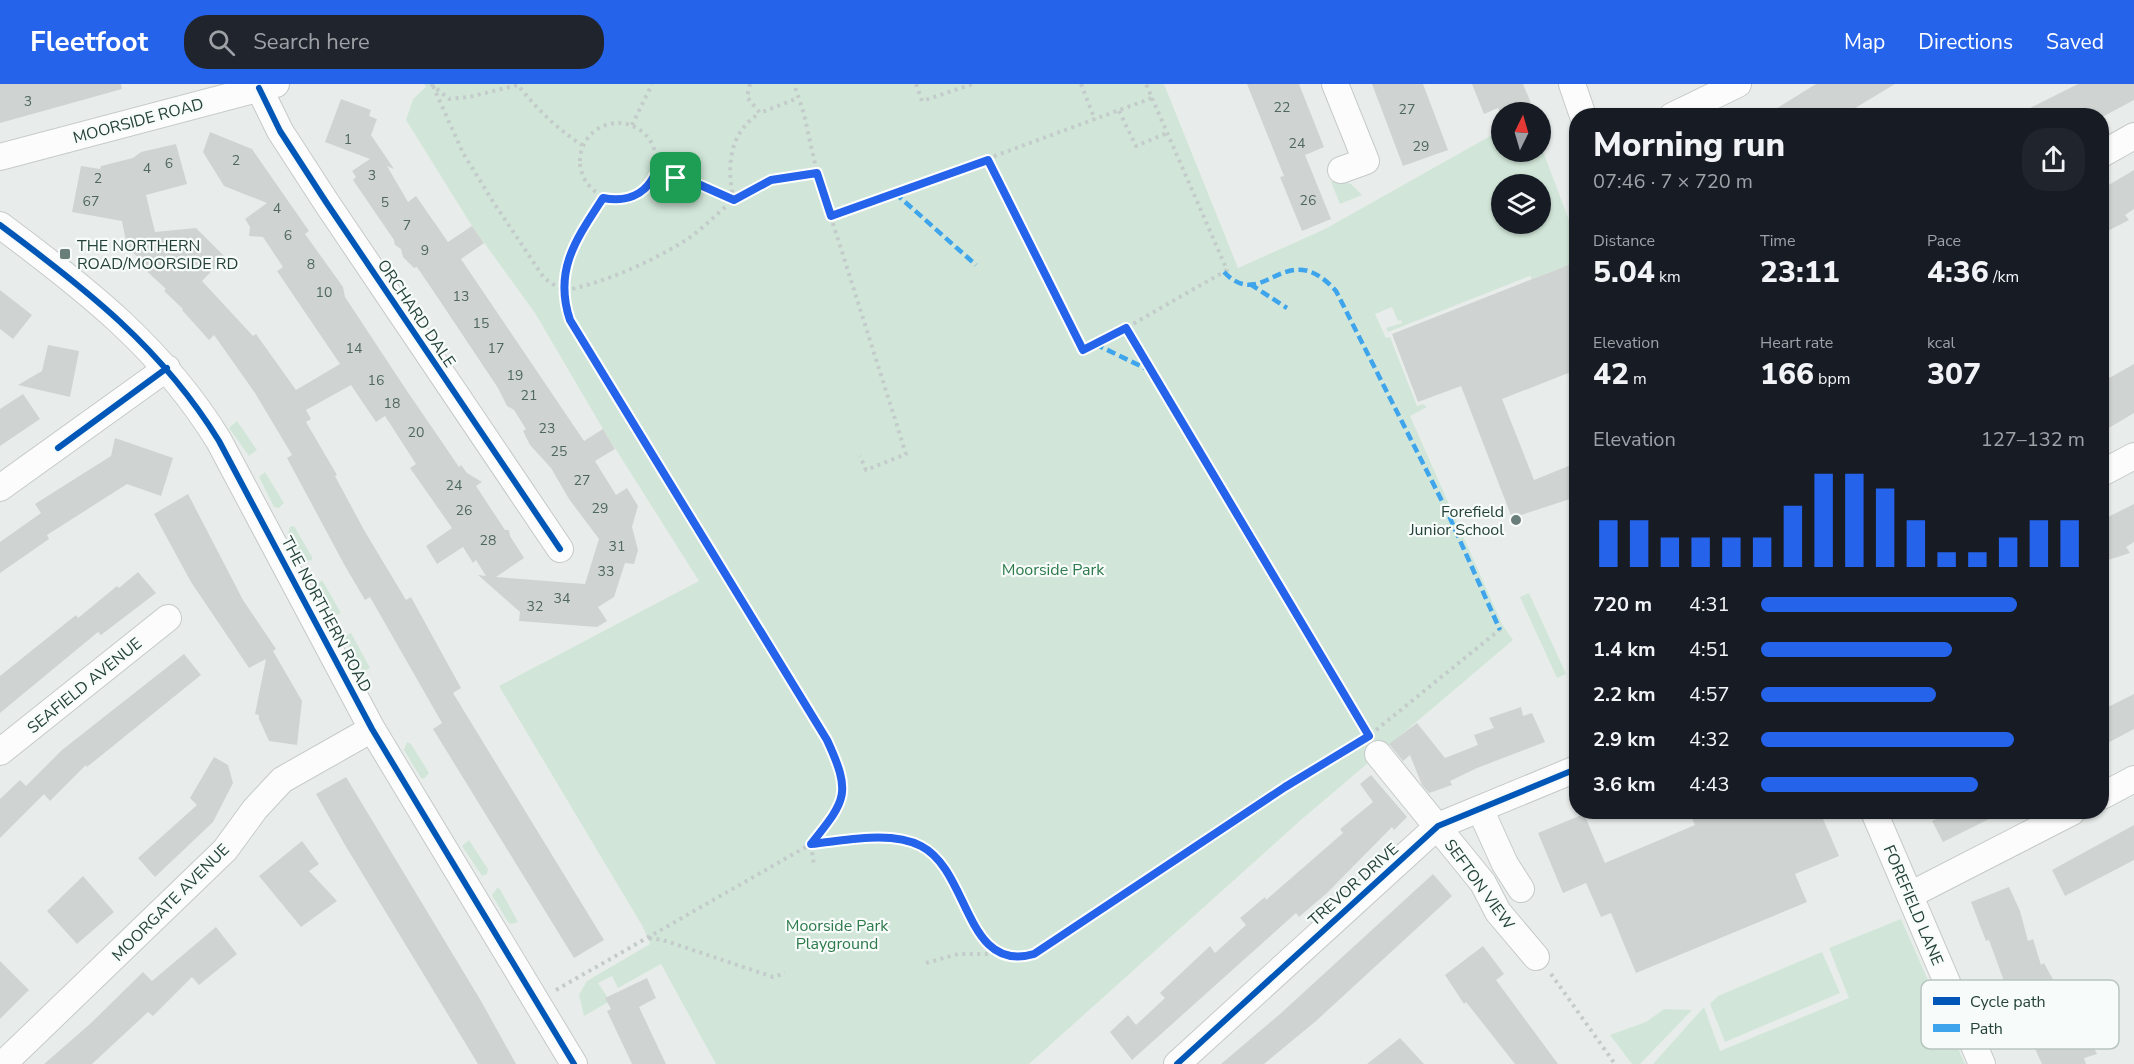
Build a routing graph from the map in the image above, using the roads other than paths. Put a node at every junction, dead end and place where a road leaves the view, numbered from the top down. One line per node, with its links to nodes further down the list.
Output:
1 (1335, 84): 10 (street)
2 (1572, 84): 5 (street)
3 (1738, 84): 6 (street)
4 (268, 86): 9 (street, MOORSIDE ROAD); 16 (street, ORCHARD DALE)
5 (1580, 108)
6 (1688, 108)
7 (2134, 136): 8 (street)
8 (2109, 150)
9 (0, 157)
10 (1341, 170)
11 (0, 225): 12 (street, THE NORTHERN ROAD)
12 (167, 368): 15 (street); 18 (street, THE NORTHERN ROAD)
13 (2134, 456): 14 (street)
14 (2109, 469)
15 (0, 488)
16 (560, 549)
17 (168, 618): 20 (street, SEAFIELD AVENUE)
18 (372, 729): 33 (street, MOORGATE AVENUE); 34 (street, THE NORTHERN ROAD)
19 (1374, 745): 27 (street, SEFTON VIEW)
20 (0, 752)
21 (1569, 772): 24 (street, TREVOR DRIVE)
22 (2134, 779): 23 (street)
23 (2109, 792)
24 (1480, 809): 27 (street, TREVOR DRIVE); 28 (street)
25 (1877, 819): 29 (street, FOREFIELD LANE)
26 (2058, 819): 29 (street)
27 (1438, 826): 30 (street, SEFTON VIEW); 35 (street, TREVOR DRIVE)
28 (1521, 889)
29 (1910, 895): 31 (street, FOREFIELD LANE)
30 (1536, 957)
31 (1946, 980)
32 (1976, 1049): 36 (street, FOREFIELD LANE)
33 (3, 1064)
34 (574, 1064)
35 (1177, 1064)
36 (1982, 1064)

